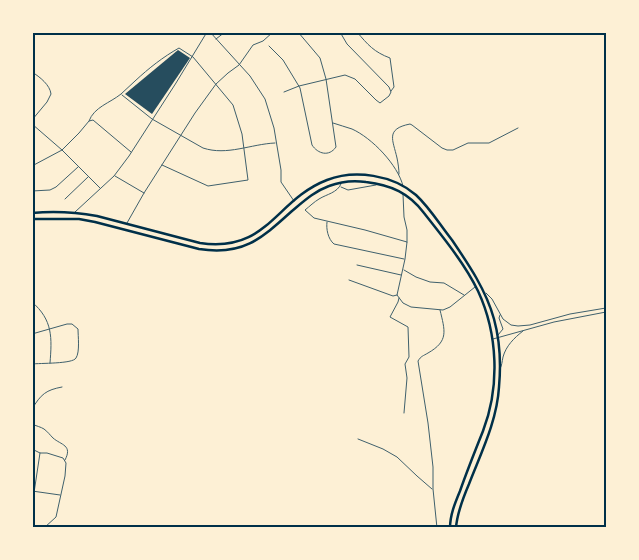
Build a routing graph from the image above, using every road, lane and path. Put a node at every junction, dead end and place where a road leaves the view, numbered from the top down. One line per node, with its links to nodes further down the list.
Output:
1 (209, 32): 7 (street); 9 (street)
2 (225, 32): 7 (street)
3 (273, 32): 10 (street)
4 (298, 32): 12 (street)
5 (340, 32): 16 (street)
6 (357, 32): 16 (street)
7 (216, 39): 10 (street)
8 (269, 46): 14 (street)
9 (193, 56): 13 (street); 17 (street); 18 (street)
10 (239, 65): 13 (street); 25 (street)
11 (32, 72): 19 (street)
12 (326, 79): 14 (street); 16 (street); 21 (street)
13 (216, 84): 24 (street); 26 (street)
14 (299, 86): 15 (street); 21 (street)
15 (284, 92)
16 (391, 92)
17 (121, 94): 18 (street); 20 (street)
18 (152, 119): 24 (street); 28 (street)
19 (32, 120)
20 (89, 121): 27 (street); 28 (street)
21 (333, 123): 32 (street)
22 (32, 124): 27 (street)
23 (518, 128): 32 (street)
24 (181, 137): 26 (street); 29 (street)
25 (276, 143): 26 (street); 45 (street)
26 (244, 147): 29 (street)
27 (62, 150): 30 (street); 31 (street)
28 (131, 153): 33 (street)
29 (162, 165): 42 (street)
30 (32, 166)
31 (78, 166): 34 (street); 41 (street)
32 (399, 174): 39 (street)
33 (114, 176): 40 (street); 42 (street)
34 (89, 177): 40 (street); 44 (street)
35 (340, 177): 36 (street); 39 (highway); 45 (highway)
36 (341, 182): 37 (highway); 38 (street); 48 (highway)
37 (381, 184): 38 (street); 43 (highway)
38 (341, 186): 49 (street)
39 (403, 187): 58 (highway)
40 (100, 188): 47 (street)
41 (32, 191)
42 (144, 193): 50 (street)
43 (403, 193): 51 (street); 57 (highway)
44 (65, 199)
45 (294, 201): 50 (highway)
46 (32, 213): 47 (highway)
47 (74, 213): 50 (highway)
48 (32, 219)
49 (327, 222): 51 (street); 52 (street)
50 (127, 224)
51 (406, 242): 52 (street)
52 (405, 259): 54 (street)
53 (357, 265): 55 (street)
54 (402, 270): 55 (street); 59 (street)
55 (401, 275): 60 (street)
56 (349, 280): 60 (street)
57 (475, 287): 59 (street); 70 (highway)
58 (484, 292): 65 (street); 69 (highway)
59 (464, 295): 63 (street)
60 (398, 296): 63 (street); 76 (street)
61 (32, 302): 66 (street)
62 (606, 308): 65 (street)
63 (440, 310): 82 (street)
64 (606, 312): 67 (street)
65 (500, 314): 69 (street)
66 (50, 329): 68 (street); 71 (street); 71 (street)
67 (524, 331): 69 (street); 73 (street)
68 (32, 334)
69 (498, 337): 70 (street); 73 (highway)
70 (492, 339): 88 (highway)
71 (50, 363): 72 (street)
72 (32, 364)
73 (500, 370): 89 (highway)
74 (62, 388): 75 (street)
75 (32, 409)
76 (404, 413)
77 (32, 424): 81 (street)
78 (358, 439): 82 (street)
79 (32, 450): 80 (street)
80 (40, 453): 81 (street); 83 (street)
81 (65, 460): 84 (street)
82 (433, 489): 87 (street)
83 (34, 491): 84 (street); 85 (street)
84 (61, 495): 86 (street)
85 (32, 506)
86 (44, 528)
87 (437, 528)
88 (450, 528)
89 (456, 528)

